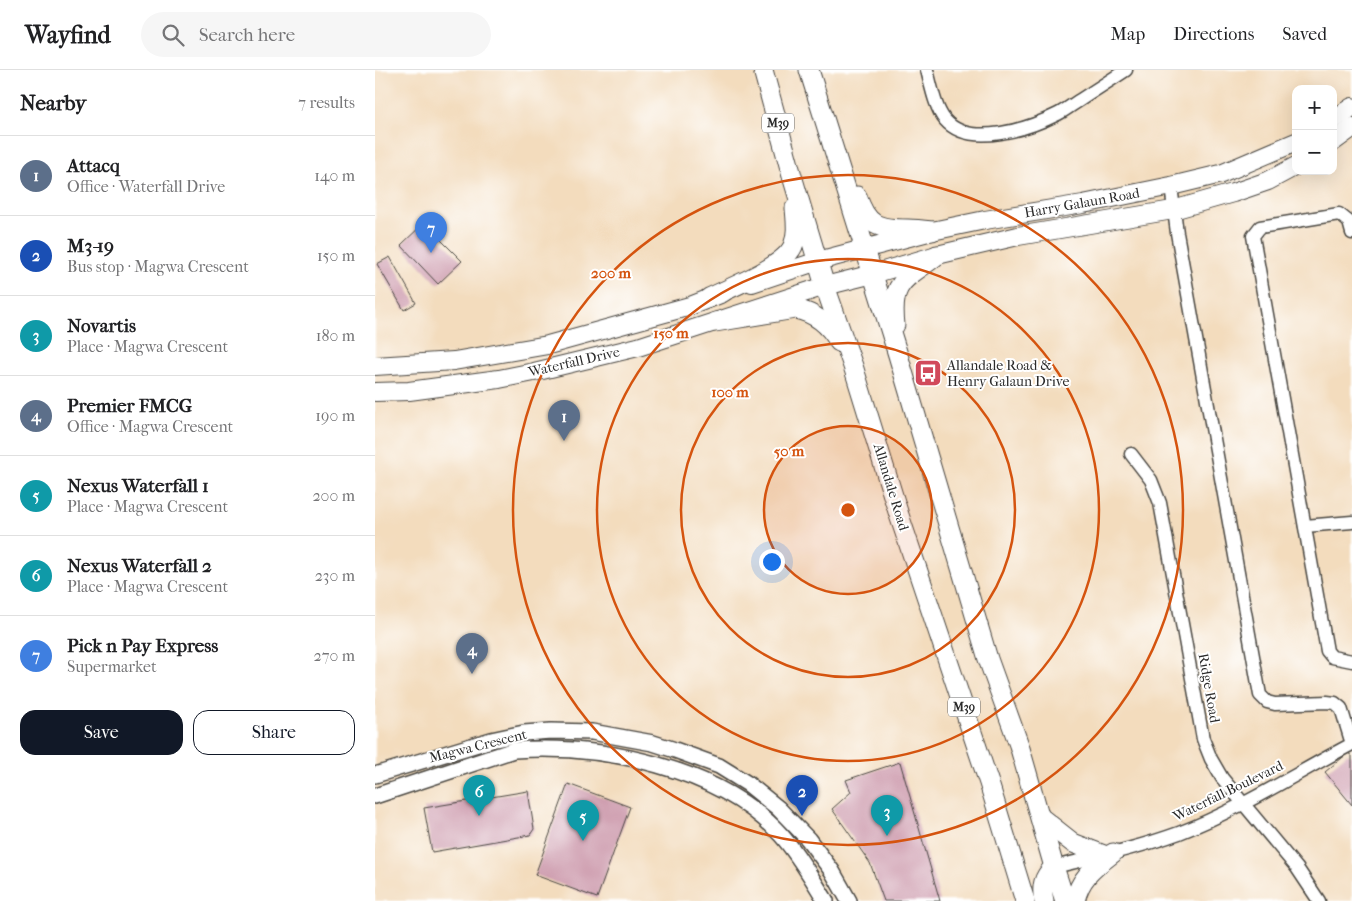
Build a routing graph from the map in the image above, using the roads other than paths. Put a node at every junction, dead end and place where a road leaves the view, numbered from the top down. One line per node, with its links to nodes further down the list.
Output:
1 (763, 70): 12 (main road, Allandale Road / M39)
2 (809, 70): 10 (main road, M39)
3 (927, 70): 4 (street)
4 (1126, 70)
5 (1352, 106): 6 (main road)
6 (1337, 117)
7 (1352, 128): 8 (main road)
8 (1337, 139)
9 (1292, 144): 13 (main road, Harry Galaun Road)
10 (835, 153): 15 (main road); 17 (main road, M39)
11 (1292, 168): 14 (main road, Harry Galaun Road)
12 (793, 176): 19 (main road, Allandale Road / M39); 22 (main road)
13 (1171, 186): 14 (street); 15 (main road, Harry Galaun Road)
14 (1173, 210): 18 (main road, Harry Galaun Road); 32 (street)
15 (932, 231): 17 (main road, Harry Galaun Road)
16 (1352, 233): 30 (street)
17 (865, 249): 19 (main road, Harry Galaun Road); 20 (main road, M39)
18 (937, 255): 20 (main road, Harry Galaun Road); 24 (main road)
19 (818, 261): 21 (main road, Allandale Road / M39); 22 (main road, Waterfall Drive)
20 (873, 274): 21 (main road, Harry Galaun Road); 24 (main road, M39)
21 (825, 286): 23 (main road, Waterfall Drive); 26 (main road, Allandale Road / M39)
22 (709, 298): 25 (main road, Waterfall Drive)
23 (715, 322): 26 (main road); 27 (main road, Waterfall Drive)
24 (898, 355): 36 (main road, M39)
25 (375, 366)
26 (854, 369): 41 (main road, Allandale Road / M39)
27 (375, 392)
28 (1131, 454): 35 (street, Ridge Road)
29 (1352, 522): 30 (street)
30 (1305, 526): 31 (street)
31 (1352, 661)
32 (1352, 744): 35 (street, Waterfall Boulevard)
33 (375, 774): 40 (street, Magwa Crescent)
34 (375, 796): 39 (street, Magwa Crescent)
35 (1244, 803): 37 (street, Waterfall Boulevard); 45 (street, Ridge Road)
36 (1040, 817): 37 (main road); 38 (main road, M39)
37 (1108, 854): 38 (street, Waterfall Boulevard); 44 (main road)
38 (1054, 867): 42 (main road); 43 (main road, M39)
39 (826, 901)
40 (849, 901)
41 (1025, 901)
42 (1044, 901)
43 (1065, 901)
44 (1075, 901)
45 (1319, 901)

